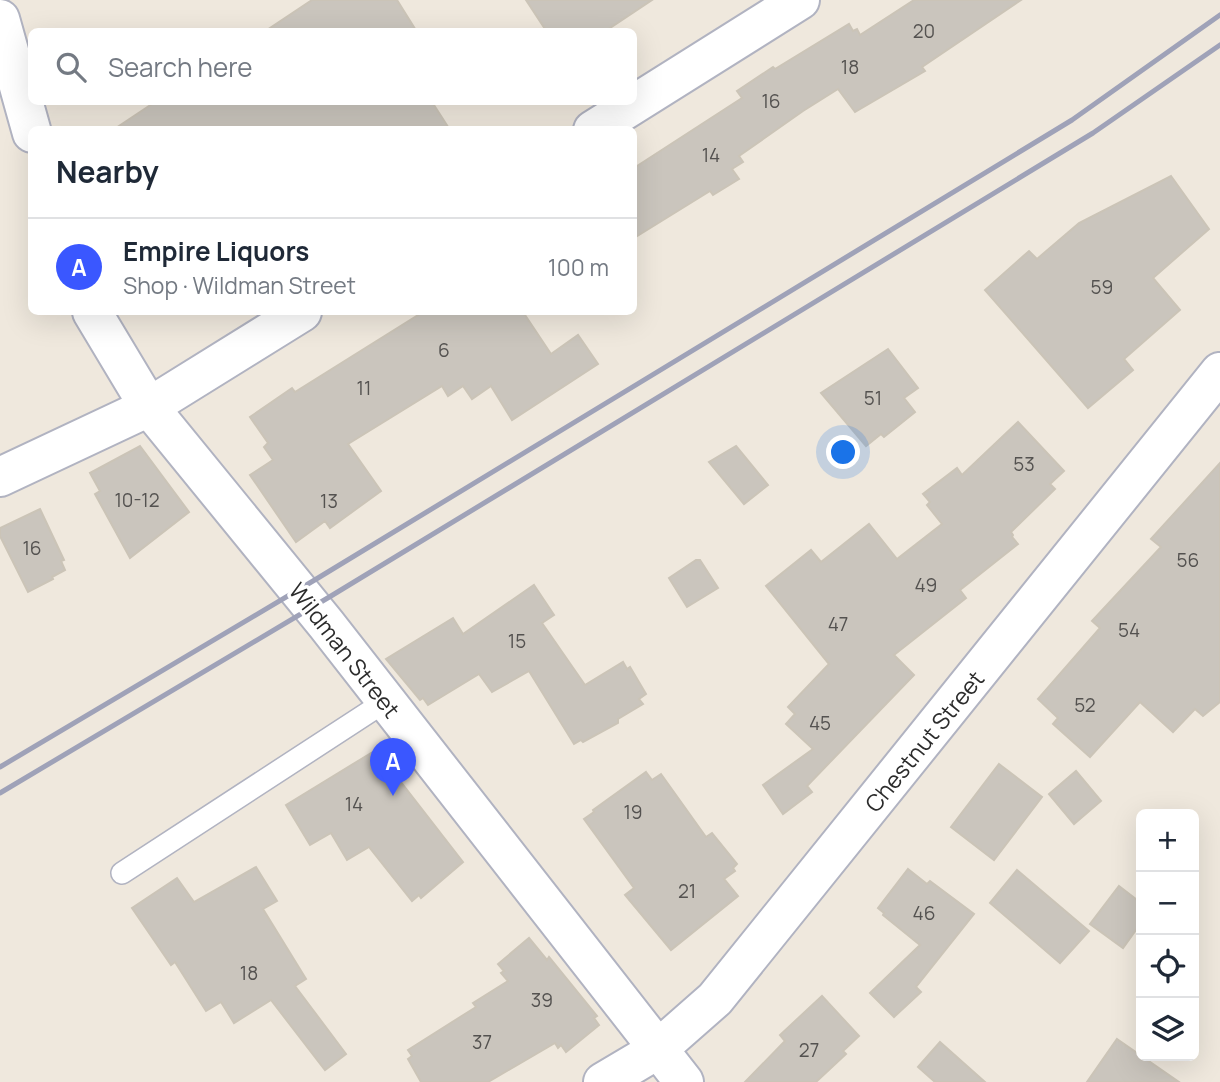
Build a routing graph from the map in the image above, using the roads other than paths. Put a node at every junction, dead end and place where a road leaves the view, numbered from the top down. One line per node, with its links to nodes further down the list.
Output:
1 (784, 4): 3 (street)
2 (0, 19): 5 (street)
3 (637, 101)
4 (631, 105): 6 (street)
5 (30, 126)
6 (599, 126)
7 (94, 315): 10 (street, Wildman Street)
8 (297, 315): 10 (street)
9 (1220, 372): 14 (street, Chestnut Street)
10 (149, 407): 11 (street); 12 (street, Wildman Street)
11 (0, 477)
12 (386, 701): 13 (lane); 14 (street, Wildman Street)
13 (122, 873)
14 (657, 1050): 15 (street, Chestnut Street); 16 (street, Wildman Street)
15 (603, 1082)
16 (684, 1082)

